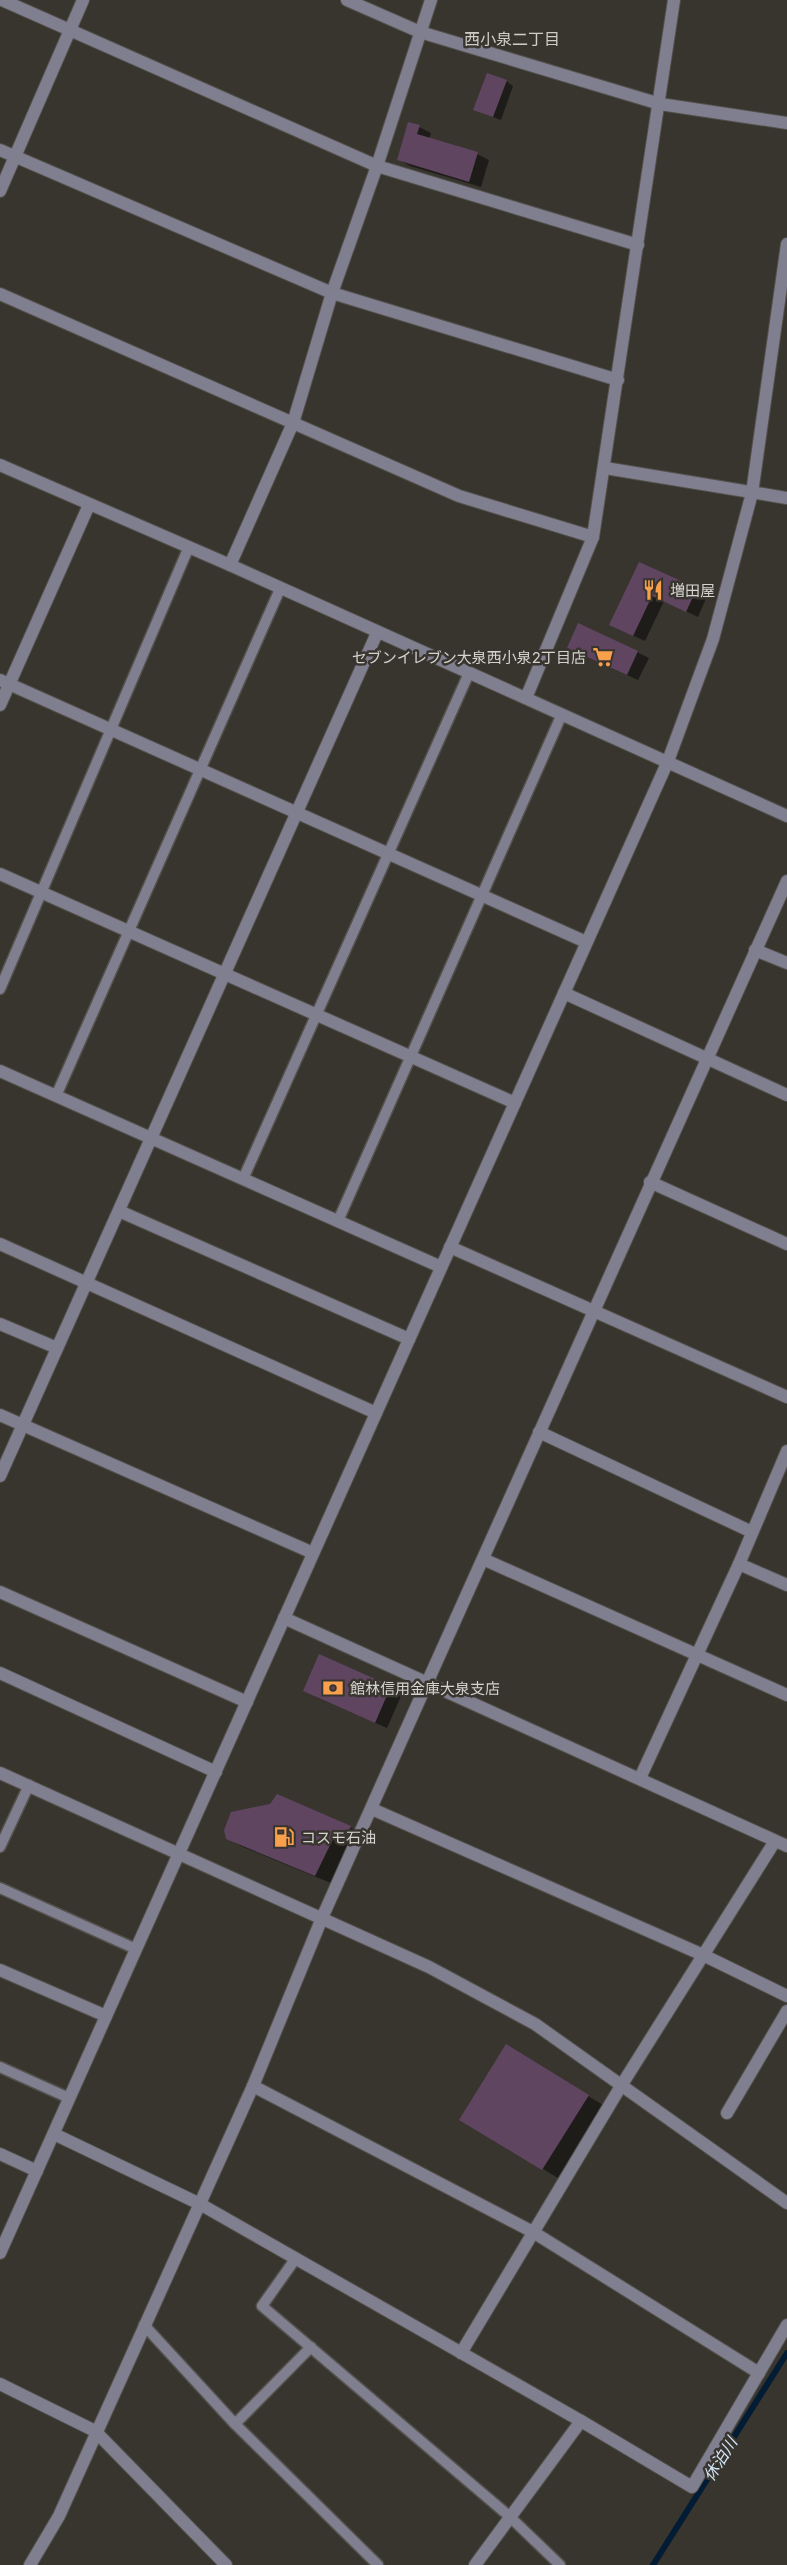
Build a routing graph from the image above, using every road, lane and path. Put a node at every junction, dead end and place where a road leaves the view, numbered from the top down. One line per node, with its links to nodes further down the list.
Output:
1 (2, 0): 6 (street)
2 (83, 0): 6 (street)
3 (347, 0): 7 (street)
4 (431, 0): 7 (street)
5 (674, 0): 8 (street)
6 (69, 30): 11 (street); 12 (street)
7 (420, 32): 8 (street); 12 (street)
8 (660, 104): 9 (street); 14 (street)
9 (787, 123)
10 (0, 150): 11 (street)
11 (15, 156): 13 (street); 16 (street)
12 (377, 166): 14 (street); 16 (street)
13 (0, 191)
14 (638, 244): 18 (street)
15 (787, 244): 22 (street)
16 (332, 293): 18 (street); 19 (street)
17 (0, 294): 19 (street)
18 (618, 380): 21 (street)
19 (293, 423): 25 (street); 27 (street)
20 (0, 465): 24 (street)
21 (605, 468): 22 (street); 25 (street)
22 (752, 493): 23 (street); 36 (street)
23 (787, 498)
24 (89, 504): 26 (street); 31 (street)
25 (593, 537): 32 (street)
26 (188, 549): 27 (street); 35 (lane)
27 (230, 565): 28 (street)
28 (280, 589): 29 (street); 37 (lane)
29 (377, 633): 30 (street); 38 (street)
30 (469, 673): 32 (street); 40 (lane)
31 (5, 682): 33 (street); 35 (street)
32 (526, 698): 34 (street)
33 (0, 705)
34 (562, 714): 36 (street); 44 (lane)
35 (111, 729): 37 (street); 43 (lane)
36 (668, 761): 39 (street); 46 (street)
37 (200, 769): 38 (street); 45 (lane)
38 (297, 813): 40 (street); 49 (street)
39 (787, 816)
40 (388, 854): 44 (street); 52 (lane)
41 (0, 874): 43 (street)
42 (787, 881): 47 (street)
43 (41, 892): 45 (street); 50 (lane)
44 (482, 896): 46 (street); 53 (lane)
45 (128, 931): 49 (street); 57 (lane)
46 (586, 942): 51 (street)
47 (755, 950): 48 (street); 54 (street)
48 (787, 963)
49 (225, 974): 52 (street); 59 (street)
50 (0, 989)
51 (564, 993): 54 (street); 58 (street)
52 (316, 1015): 53 (street); 60 (lane)
53 (411, 1057): 58 (street); 63 (lane)
54 (706, 1059): 56 (street); 61 (street)
55 (0, 1071): 57 (street)
56 (787, 1095)
57 (56, 1096): 59 (street)
58 (514, 1103): 66 (street)
59 (151, 1138): 60 (street); 62 (street)
60 (243, 1179): 63 (street)
61 (650, 1182): 65 (street); 69 (street)
62 (119, 1211): 68 (street); 71 (street)
63 (338, 1221): 67 (street)
64 (0, 1244): 68 (street)
65 (787, 1245)
66 (450, 1246): 67 (street); 69 (street)
67 (441, 1267): 71 (street)
68 (87, 1282): 72 (street); 74 (street)
69 (593, 1311): 73 (street); 77 (street)
70 (0, 1324): 72 (street)
71 (409, 1339): 74 (street)
72 (57, 1348): 76 (street)
73 (787, 1397)
74 (376, 1413): 81 (street)
75 (0, 1415): 76 (street)
76 (23, 1425): 79 (street); 81 (street)
77 (539, 1432): 80 (street); 82 (street)
78 (787, 1451): 80 (street)
79 (0, 1476)
80 (752, 1532): 83 (street)
81 (313, 1553): 86 (street)
82 (483, 1559): 87 (street); 89 (street)
83 (739, 1564): 84 (street); 87 (street)
84 (787, 1585)
85 (0, 1592): 91 (street)
86 (284, 1618): 89 (street); 91 (street)
87 (697, 1656): 90 (street); 94 (street)
88 (0, 1673): 92 (street)
89 (427, 1683): 94 (street); 96 (street)
90 (787, 1695)
91 (247, 1702): 92 (street)
92 (216, 1772): 99 (street)
93 (0, 1773): 95 (street)
94 (640, 1778): 97 (street)
95 (29, 1785): 98 (lane); 99 (street)
96 (372, 1809): 101 (street); 103 (street)
97 (781, 1844): 103 (street)
98 (0, 1847)
99 (179, 1853): 101 (street); 102 (street)
100 (0, 1888): 102 (lane)
101 (322, 1918): 109 (street); 110 (street)
102 (136, 1949): 107 (street)
103 (703, 1955): 105 (street); 110 (street)
104 (0, 1971): 107 (street)
105 (787, 1996)
106 (787, 2011): 112 (street)
107 (106, 2016): 111 (street)
108 (0, 2067): 111 (lane)
109 (253, 2086): 117 (street); 118 (street)
110 (621, 2086): 116 (street); 118 (street)
111 (69, 2098): 113 (street)
112 (727, 2113)
113 (54, 2134): 115 (street); 117 (street)
114 (0, 2154): 115 (street)
115 (37, 2171): 119 (street)
116 (787, 2203)
117 (200, 2204): 120 (street); 121 (street)
118 (533, 2232): 124 (street); 125 (street)
119 (0, 2253)
120 (296, 2258): 123 (lane); 124 (street)
121 (144, 2325): 128 (lane); 129 (street)
122 (787, 2325): 125 (street)
123 (311, 2348): 128 (lane); 130 (lane)
124 (461, 2353): 127 (street)
125 (759, 2373): 127 (street)
126 (0, 2384): 129 (street)
127 (581, 2421): 130 (street)
128 (235, 2424): 133 (lane)
129 (95, 2431): 131 (street); 132 (street)
130 (509, 2516): 134 (street); 135 (lane)
131 (30, 2565)
132 (226, 2565)
133 (378, 2565)
134 (475, 2565)
135 (560, 2565)

